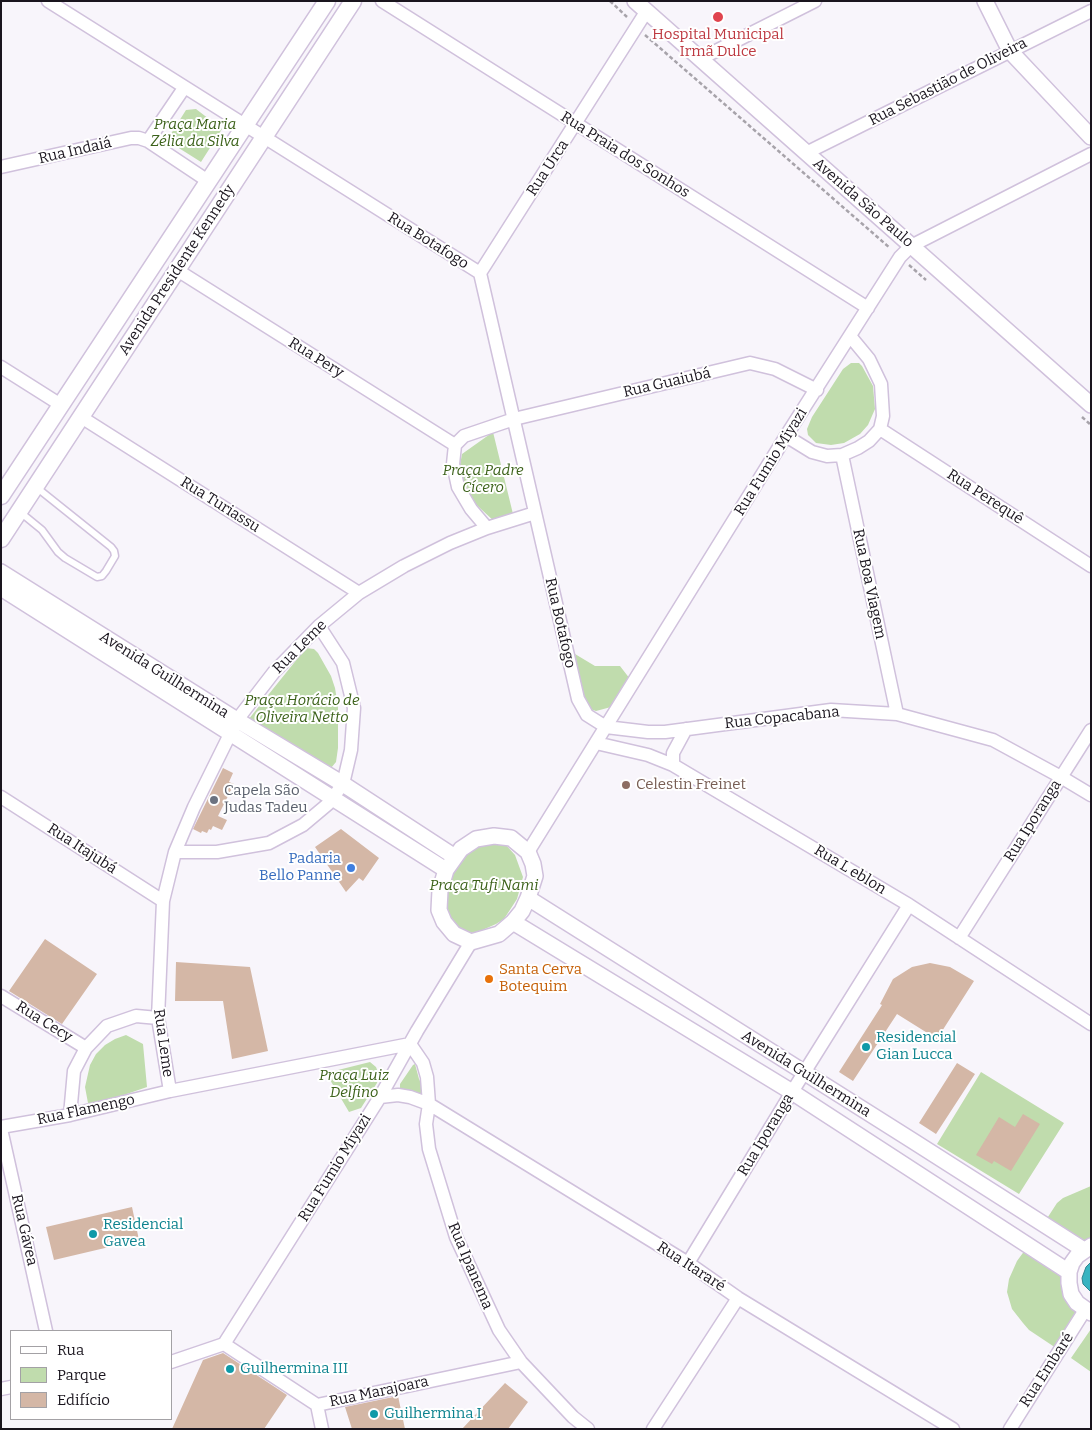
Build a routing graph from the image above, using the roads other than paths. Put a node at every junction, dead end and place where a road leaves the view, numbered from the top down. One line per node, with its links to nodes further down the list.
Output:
1 (48, 1): 12 (street, Rua Botafogo)
2 (327, 1): 14 (main road, Avenida Presidente Kennedy)
3 (353, 1): 15 (main road, Avenida Presidente Kennedy)
4 (382, 1): 13 (street, Rua Praia dos Sonhos)
5 (635, 1): 9 (street, Avenida São Paulo)
6 (815, 1): 11 (street)
7 (985, 1): 10 (street)
8 (1091, 11): 10 (street, Rua Sebastião de Oliveira)
9 (646, 12): 11 (street, Avenida São Paulo); 13 (street, Rua Urca)
10 (1010, 51): 16 (street); 18 (street, Rua Sebastião de Oliveira)
11 (700, 59): 18 (street, Avenida São Paulo)
12 (184, 88): 14 (street, Rua Botafogo); 17 (street)
13 (576, 124): 24 (street, Rua Urca); 25 (street, Rua Praia dos Sonhos)
14 (246, 126): 15 (street, Rua Botafogo); 21 (main road, Avenida Presidente Kennedy)
15 (264, 137): 23 (main road, Avenida Presidente Kennedy); 24 (street, Rua Botafogo)
16 (1091, 137)
17 (148, 141): 20 (street, Rua Indaiá); 21 (street)
18 (806, 153): 22 (street, Avenida São Paulo)
19 (1091, 154): 22 (street, Rua Fumio Miyazi)
20 (1, 167)
21 (208, 181): 29 (main road, Avenida Presidente Kennedy)
22 (911, 246): 25 (street, Rua Fumio Miyazi); 30 (street, Avenida São Paulo)
23 (177, 270): 31 (main road, Avenida Presidente Kennedy); 35 (street, Rua Pery)
24 (480, 274): 32 (street, Rua Botafogo)
25 (868, 308): 26 (street, Rua Fumio Miyazi)
26 (850, 336): 28 (street, Rua Fumio Miyazi); 33 (street)
27 (1, 367): 29 (street)
28 (817, 390): 32 (street, Rua Guaiubá); 34 (street, Rua Fumio Miyazi)
29 (61, 405): 38 (main road, Avenida Presidente Kennedy)
30 (1091, 405)
31 (81, 417): 37 (main road, Avenida Presidente Kennedy); 46 (street, Rua Turiassu)
32 (514, 419): 35 (street); 40 (street, Rua Botafogo)
33 (880, 429): 36 (street); 43 (street, Rua Perequê)
34 (786, 436): 36 (street); 50 (street, Rua Fumio Miyazi)
35 (455, 445): 41 (street)
36 (842, 455): 48 (street, Rua Boa Viagem)
37 (36, 486): 39 (main road, Avenida Presidente Kennedy); 39 (lane)
38 (1, 496)
39 (19, 511): 42 (main road, Avenida Presidente Kennedy)
40 (534, 513): 41 (street, Rua Leme); 50 (street, Rua Botafogo)
41 (487, 528): 46 (street, Rua Leme)
42 (1, 539)
43 (1091, 566)
44 (1, 572): 49 (street, Avenida Guilhermina)
45 (1, 588): 49 (street, Avenida Guilhermina)
46 (360, 593): 47 (street, Rua Leme)
47 (319, 626): 49 (street, Rua Leme); 56 (street)
48 (897, 714): 51 (street, Rua Copacabana); 55 (street, Rua Copacabana)
49 (234, 727): 56 (street, Avenida Guilhermina); 59 (street, Avenida Guilhermina); 60 (street, Rua Leme)
50 (606, 727): 51 (street, Rua Copacabana); 53 (street, Rua Fumio Miyazi)
51 (686, 729): 54 (street)
52 (1091, 730): 55 (street, Rua Iporanga)
53 (596, 743): 54 (street, Rua L eblon); 61 (street, Rua Fumio Miyazi)
54 (673, 765): 66 (street, Rua L eblon)
55 (1061, 777): 57 (street, Rua Copacabana); 68 (street, Rua Iporanga)
56 (343, 784): 59 (street); 62 (street, Avenida Guilhermina)
57 (1091, 795)
58 (1, 797): 65 (street, Rua Itajubá)
59 (333, 798): 60 (street); 63 (street, Avenida Guilhermina)
60 (176, 852): 65 (street, Rua Leme)
61 (528, 852): 62 (street); 64 (street)
62 (455, 857): 63 (street)
63 (446, 870): 69 (street)
64 (528, 898): 67 (street); 75 (street, Avenida Guilhermina)
65 (163, 902): 71 (street, Rua Leme)
66 (909, 905): 68 (street, Rua L eblon); 75 (street, Rua Iporanga)
67 (513, 922): 69 (street); 77 (street, Avenida Guilhermina)
68 (959, 938): 72 (street, Rua L eblon)
69 (471, 942): 73 (street, Rua Fumio Miyazi)
70 (1, 996): 74 (street, Rua Cecy)
71 (158, 1018): 74 (street); 76 (street, Rua Leme)
72 (1091, 1024)
73 (410, 1044): 76 (street); 78 (street, Rua Fumio Miyazi); 79 (street, Rua Ipanema)
74 (86, 1048): 80 (street)
75 (804, 1073): 77 (street, Rua Iporanga); 82 (street, Avenida Guilhermina)
76 (170, 1091): 80 (street, Rua Flamengo)
77 (792, 1092): 83 (street, Rua Iporanga); 84 (street, Avenida Guilhermina)
78 (380, 1097): 79 (street, Rua Itararé); 88 (street, Rua Fumio Miyazi)
79 (430, 1104): 83 (street, Rua Itararé); 90 (street, Rua Ipanema)
80 (70, 1115): 81 (street, Rua Flamengo)
81 (1, 1128): 87 (street, Rua Gávea)
82 (1087, 1248): 84 (street)
83 (688, 1263): 85 (street, Rua Itararé)
84 (1069, 1272): 86 (street)
85 (738, 1298): 94 (street); 95 (street, Rua Itararé)
86 (1088, 1312): 96 (street, Rua Embaré)
87 (46, 1330)
88 (224, 1344): 89 (street); 91 (street, Rua Marajoara)
89 (172, 1362)
90 (521, 1362): 91 (street, Rua Marajoara); 93 (street, Rua Ipanema)
91 (317, 1405): 92 (street)
92 (322, 1429)
93 (588, 1429)
94 (653, 1429)
95 (953, 1429)
96 (1010, 1429)

